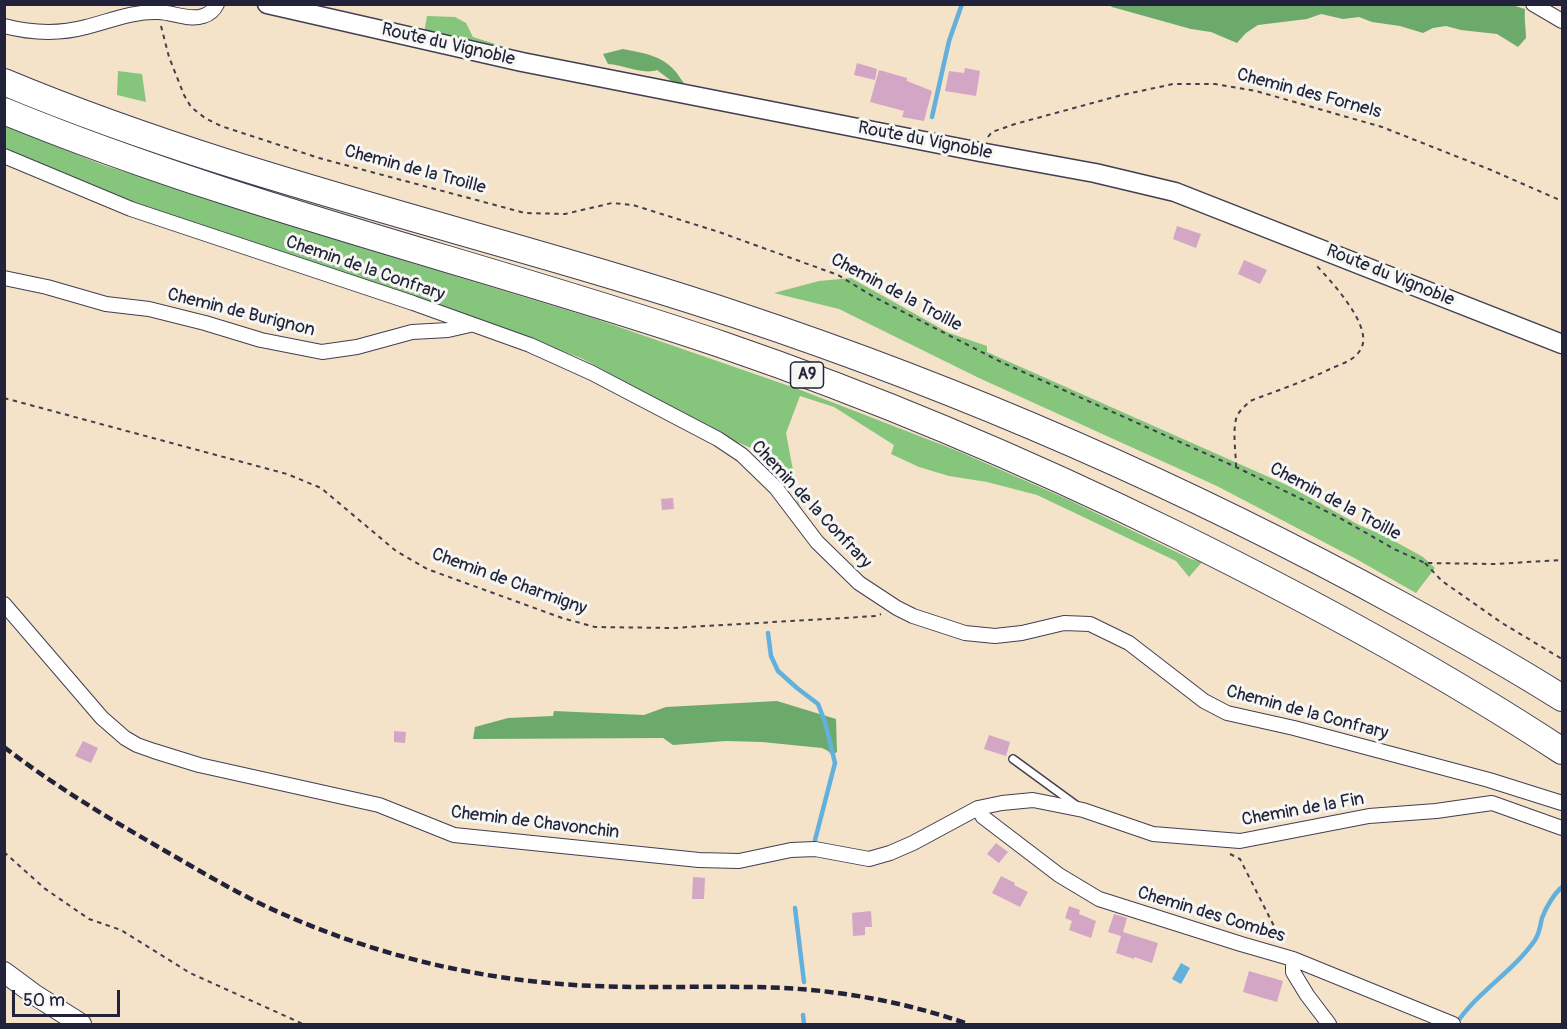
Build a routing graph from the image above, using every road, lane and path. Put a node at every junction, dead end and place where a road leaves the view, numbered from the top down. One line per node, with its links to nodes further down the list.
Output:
1 (217, 4): 4 (street)
2 (267, 4): 9 (street, Route du Vignoble)
3 (1533, 4): 5 (street)
4 (158, 12): 6 (street); 17 (path, Chemin de la Troille)
5 (1563, 21)
6 (4, 26)
7 (4, 82): 23 (highway, A9)
8 (4, 111): 24 (highway, A9)
9 (980, 152): 11 (path, Chemin des Fornels); 15 (street, Route du Vignoble)
10 (4, 156): 14 (street, Chemin de la Confrary)
11 (1563, 201)
12 (1316, 265): 17 (path)
13 (4, 278): 14 (street, Chemin de Burignon)
14 (470, 324): 21 (street, Chemin de la Confrary)
15 (1563, 344)
16 (4, 398): 21 (path, Chemin de Charmigny)
17 (1236, 467): 19 (path, Chemin de la Troille)
18 (1563, 560): 19 (path, Chemin de la Troille)
19 (1425, 563): 22 (path)
20 (4, 604): 27 (street, Chemin de Chavonchin)
21 (897, 608): 26 (street, Chemin de la Confrary)
22 (1563, 659)
23 (1563, 698)
24 (1563, 751)
25 (1013, 759): 28 (lane)
26 (1563, 803)
27 (978, 808): 28 (street, Chemin de la Fin); 33 (street, Chemin des Combes)
28 (1083, 810): 29 (street, Chemin de la Fin)
29 (1563, 828)
30 (4, 852): 36 (path)
31 (1230, 855): 32 (path)
32 (1284, 946)
33 (1293, 959): 37 (street); 38 (street, Chemin des Combes)
34 (4, 972): 35 (main road)
35 (81, 1024)
36 (303, 1024)
37 (1329, 1024)
38 (1453, 1024)

